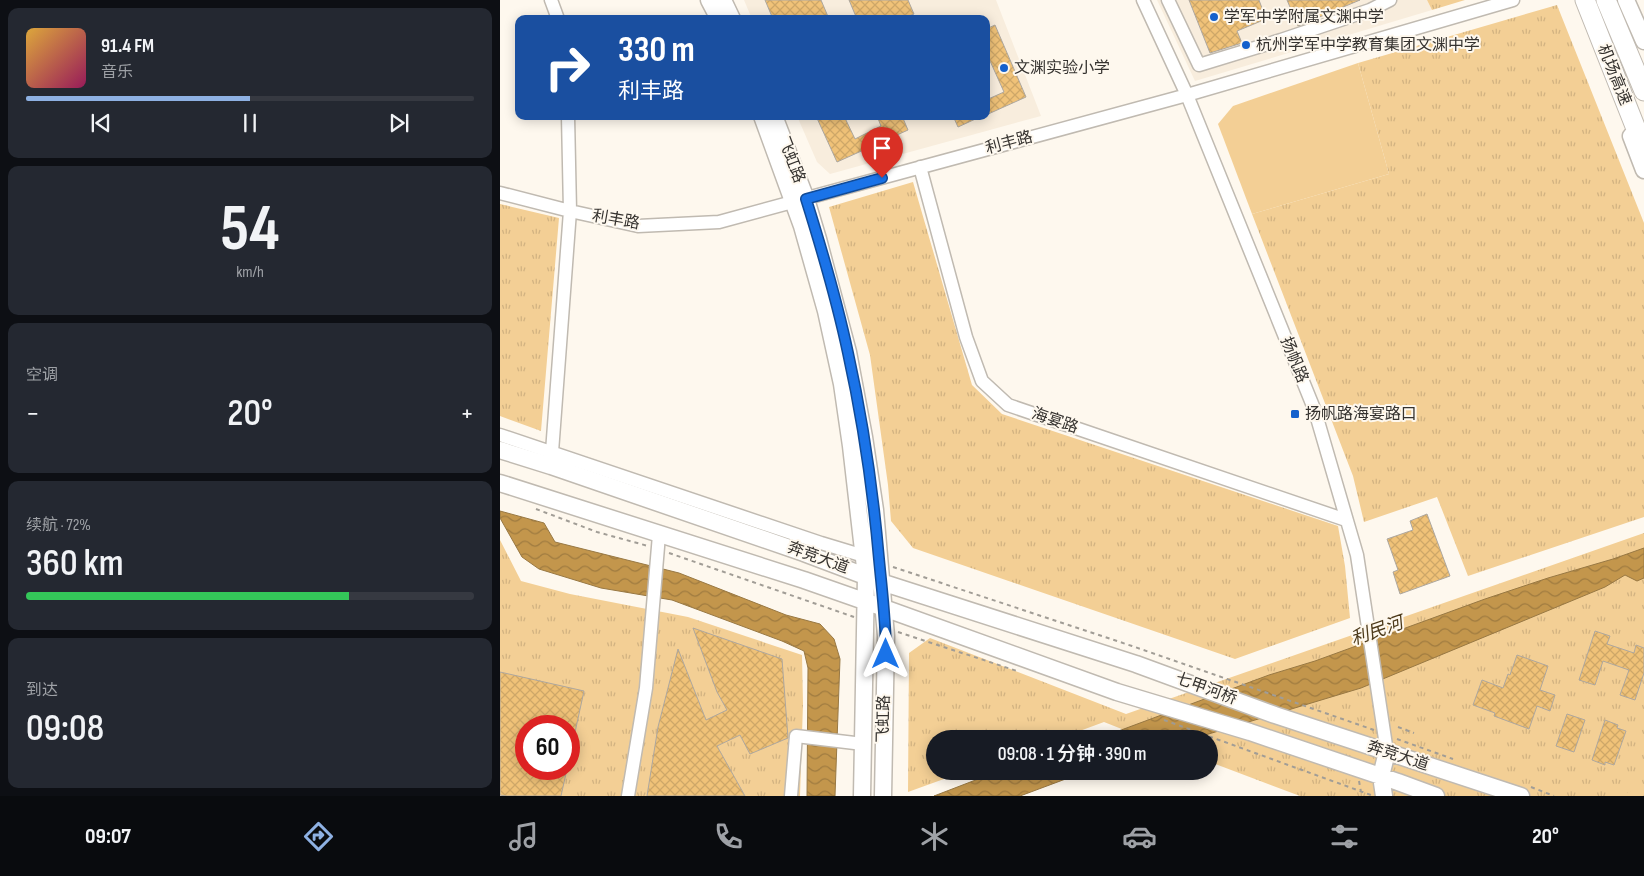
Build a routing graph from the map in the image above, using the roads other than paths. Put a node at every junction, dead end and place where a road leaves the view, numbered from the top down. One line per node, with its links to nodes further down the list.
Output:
1 (550, 0): 12 (street)
2 (709, 0): 13 (main road)
3 (723, 0): 14 (main road)
4 (1143, 0): 17 (street, 扬帆路)
5 (1168, 0): 6 (street)
6 (1390, 0)
7 (1513, 0): 17 (street, 利丰路)
8 (1575, 0): 23 (main road)
9 (1585, 0): 21 (highway, 机场高速)
10 (1606, 0): 16 (highway, 机场高速)
11 (1626, 0): 15 (main road)
12 (556, 15)
13 (717, 15)
14 (730, 15)
15 (1644, 42)
16 (1644, 91)
17 (1187, 96): 22 (street, 利丰路); 31 (street, 扬帆路)
18 (568, 120): 26 (street)
19 (764, 120): 25 (main road, 飞虹路)
20 (775, 120): 25 (main road, 飞虹路)
21 (1644, 149)
22 (920, 167): 25 (street, 利丰路); 31 (street, 海宴路)
23 (1644, 170)
24 (500, 193): 26 (street, 利丰路)
25 (800, 200): 26 (street, 利丰路); 33 (main road, 飞虹路); 34 (main road, 飞虹路)
26 (570, 211): 29 (street)
27 (500, 435): 29 (street)
28 (500, 450): 34 (main road, 奔竞大道)
29 (552, 452): 33 (street)
30 (500, 483): 32 (main road, 奔竞大道)
31 (1346, 520): 42 (street, 扬帆路)
32 (658, 542): 35 (main road, 奔竞大道); 45 (street)
33 (864, 556): 34 (main road, 飞虹路)
34 (874, 579): 35 (main road, 飞虹路); 36 (main road, 飞虹路); 37 (main road, 奔竞大道)
35 (866, 602): 36 (main road, 奔竞大道); 41 (main road, 飞虹路)
36 (884, 608): 38 (main road, 奔竞大道); 48 (main road, 飞虹路)
37 (1136, 664): 39 (main road, 七甲河桥)
38 (1117, 692): 40 (main road, 七甲河桥)
39 (1275, 715): 42 (main road, 奔竞大道)
40 (1250, 732): 43 (main road, 奔竞大道)
41 (863, 744): 46 (street); 47 (main road, 飞虹路)
42 (1387, 752): 43 (main road); 44 (main road, 扬帆路); 51 (main road, 奔竞大道)
43 (1381, 776): 44 (main road, 奔竞大道); 49 (main road)
44 (1399, 789): 50 (main road, 奔竞大道)
45 (628, 796)
46 (791, 796)
47 (862, 796)
48 (883, 796)
49 (1384, 796)
50 (1436, 796)
51 (1521, 796)

